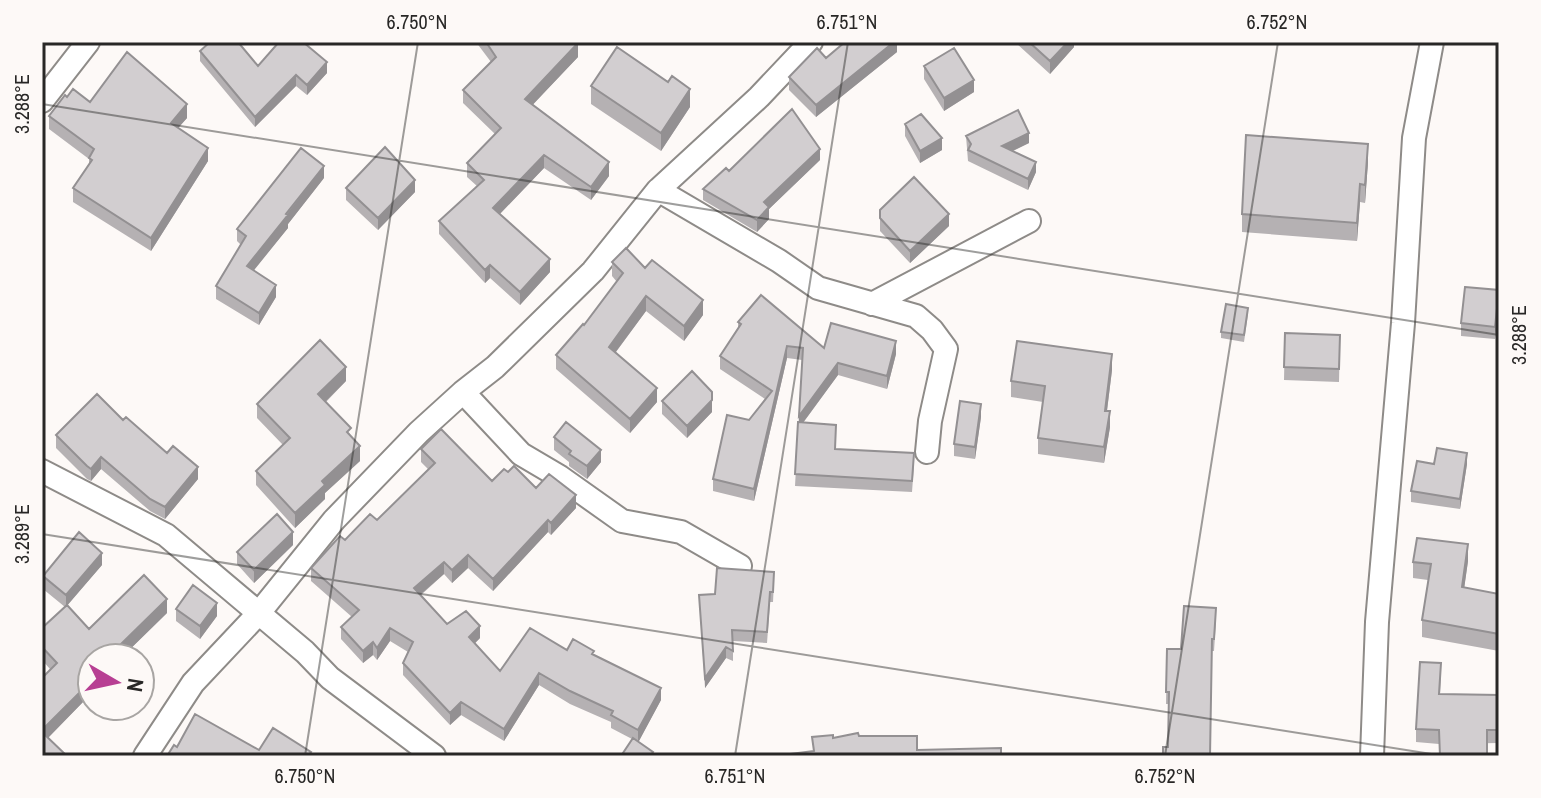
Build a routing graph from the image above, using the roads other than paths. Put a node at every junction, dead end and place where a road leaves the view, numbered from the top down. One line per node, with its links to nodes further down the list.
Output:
1 (88, 42): 4 (street)
2 (811, 42): 5 (street)
3 (1432, 42): 15 (street)
4 (42, 101)
5 (658, 190): 7 (street); 8 (street)
6 (1029, 221): 7 (street)
7 (872, 304): 9 (street)
8 (463, 392): 11 (street); 12 (street)
9 (927, 452)
10 (42, 471): 12 (street)
11 (740, 566)
12 (258, 614): 13 (street); 14 (street)
13 (145, 756)
14 (434, 756)
15 (1372, 756)

